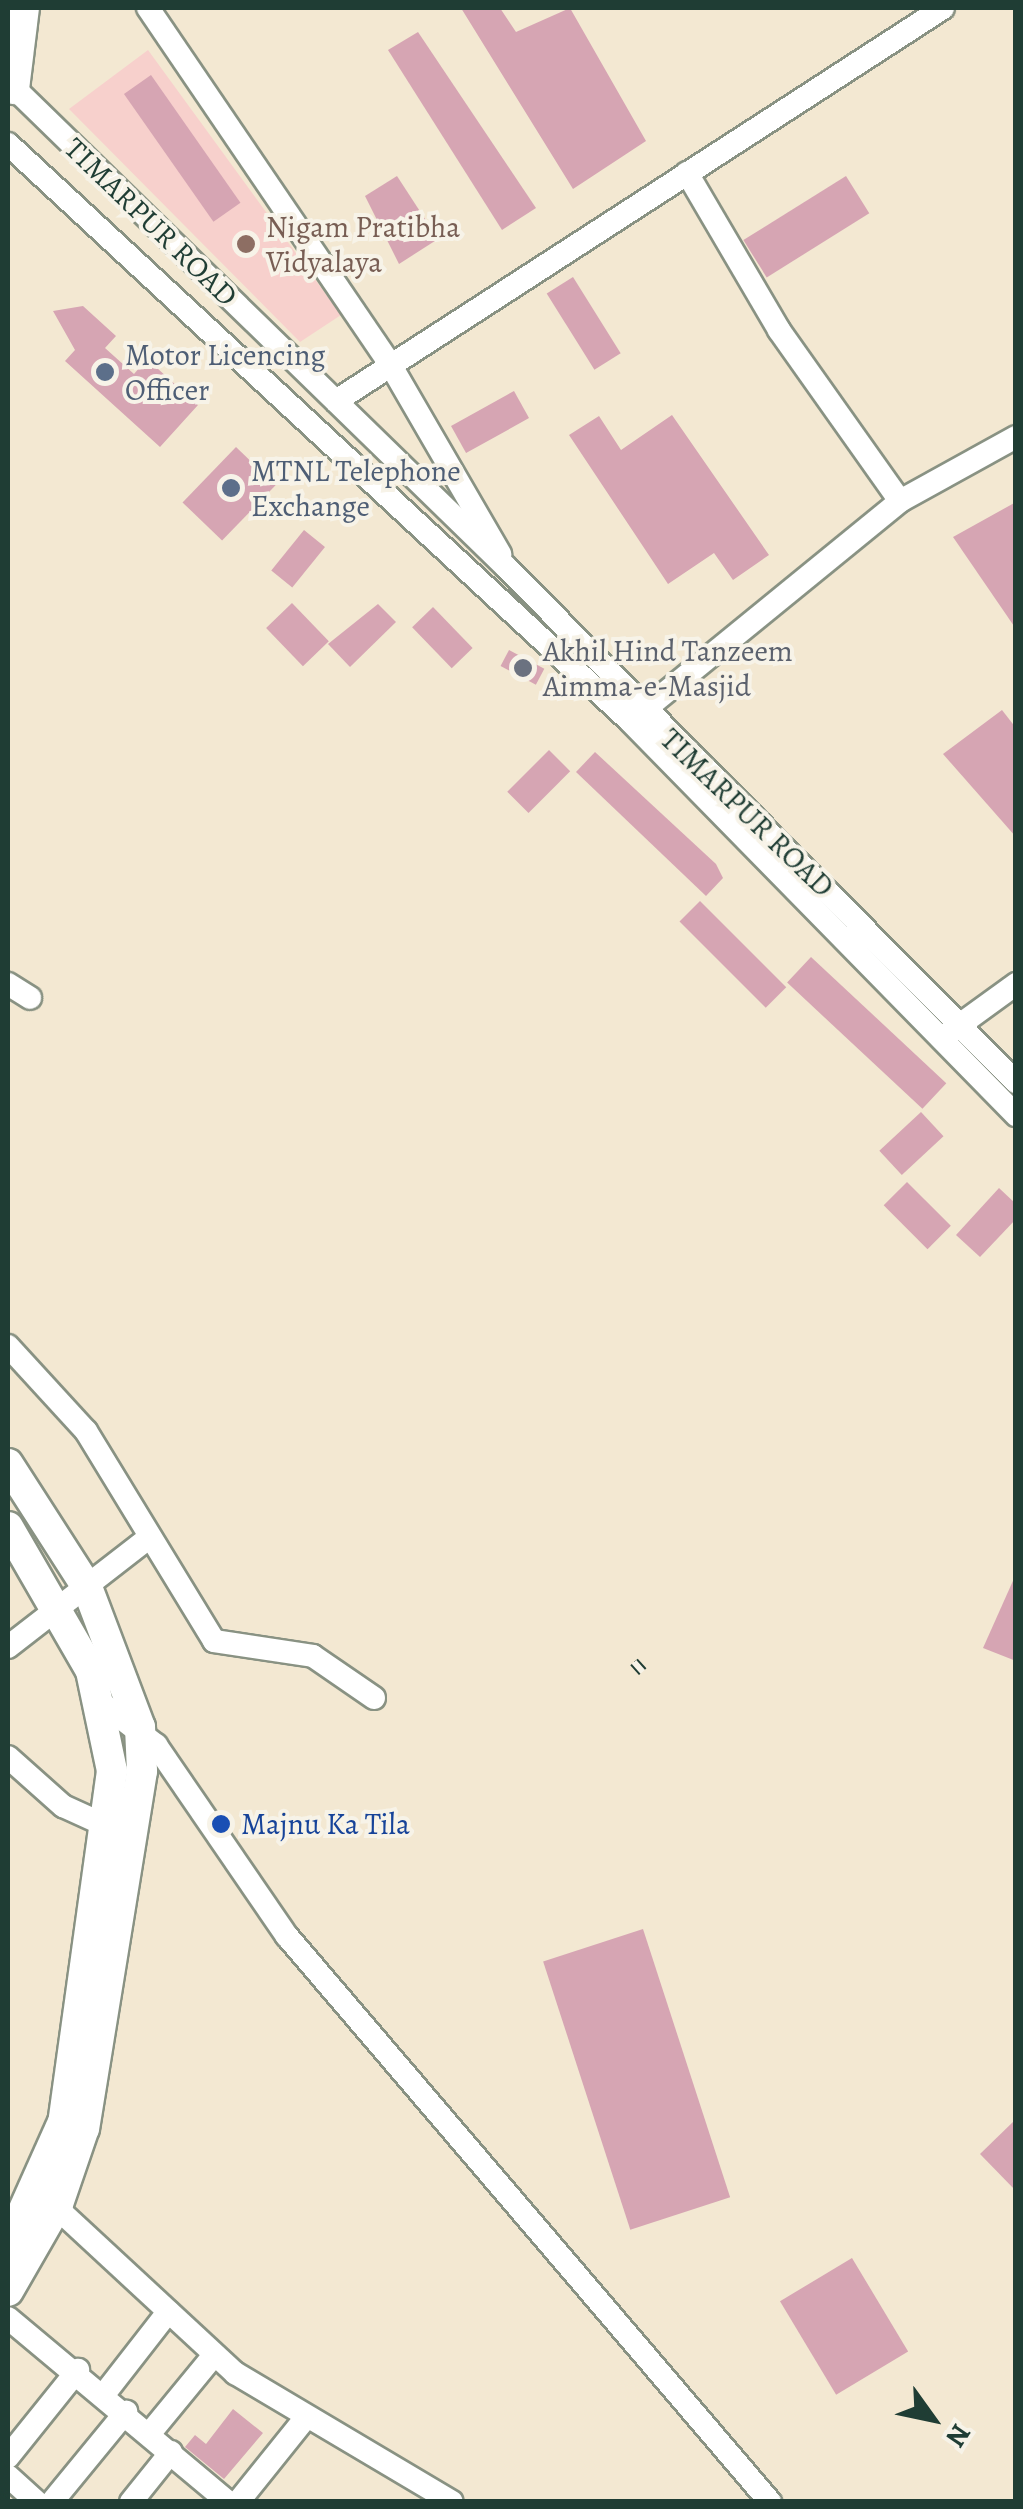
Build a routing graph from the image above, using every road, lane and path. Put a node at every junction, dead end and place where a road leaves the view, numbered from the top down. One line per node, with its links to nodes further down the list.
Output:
1 (24, 8): 4 (main road)
2 (148, 8): 7 (street)
3 (943, 8): 6 (street)
4 (11, 86): 8 (street, TIMARPUR ROAD)
5 (8, 144): 12 (street, TIMARPUR ROAD)
6 (686, 173): 7 (street); 10 (street)
7 (390, 364): 8 (street); 11 (street)
8 (336, 401): 11 (street, TIMARPUR ROAD)
9 (1016, 438): 10 (street)
10 (900, 501): 13 (street)
11 (506, 567): 12 (street); 13 (street, TIMARPUR ROAD)
12 (485, 586): 13 (street, TIMARPUR ROAD)
13 (637, 717): 17 (street, TIMARPUR ROAD); 18 (street, TIMARPUR ROAD)
14 (8, 984): 16 (street)
15 (1016, 984): 17 (street)
16 (30, 998)
17 (961, 1025): 18 (street); 19 (street, TIMARPUR ROAD)
18 (940, 1039): 20 (street, TIMARPUR ROAD)
19 (1016, 1082)
20 (1015, 1114)
21 (8, 1346): 24 (street)
22 (8, 1464): 25 (main road)
23 (8, 1528): 26 (main road)
24 (147, 1539): 25 (street); 28 (street)
25 (86, 1586): 26 (street); 30 (main road)
26 (61, 1606): 27 (street); 29 (main road)
27 (8, 1647)
28 (374, 1698)
29 (104, 1705): 30 (street); 32 (main road)
30 (140, 1727): 33 (main road); 52 (street)
31 (8, 1758): 32 (street)
32 (107, 1826): 33 (street); 34 (main road)
33 (138, 1840): 34 (main road)
34 (48, 2199): 35 (main road); 36 (main road); 37 (street)
35 (8, 2245)
36 (8, 2291)
37 (168, 2312): 39 (street); 41 (street)
38 (8, 2318): 40 (street)
39 (214, 2354): 43 (street); 44 (street)
40 (78, 2370): 41 (street); 46 (street)
41 (105, 2393): 42 (street)
42 (126, 2412): 44 (street); 47 (street)
43 (304, 2420): 50 (street); 51 (street)
44 (150, 2433): 45 (street)
45 (171, 2452): 48 (street); 49 (street)
46 (8, 2457)
47 (52, 2502)
48 (131, 2502)
49 (228, 2502)
50 (238, 2502)
51 (452, 2502)
52 (770, 2502)

